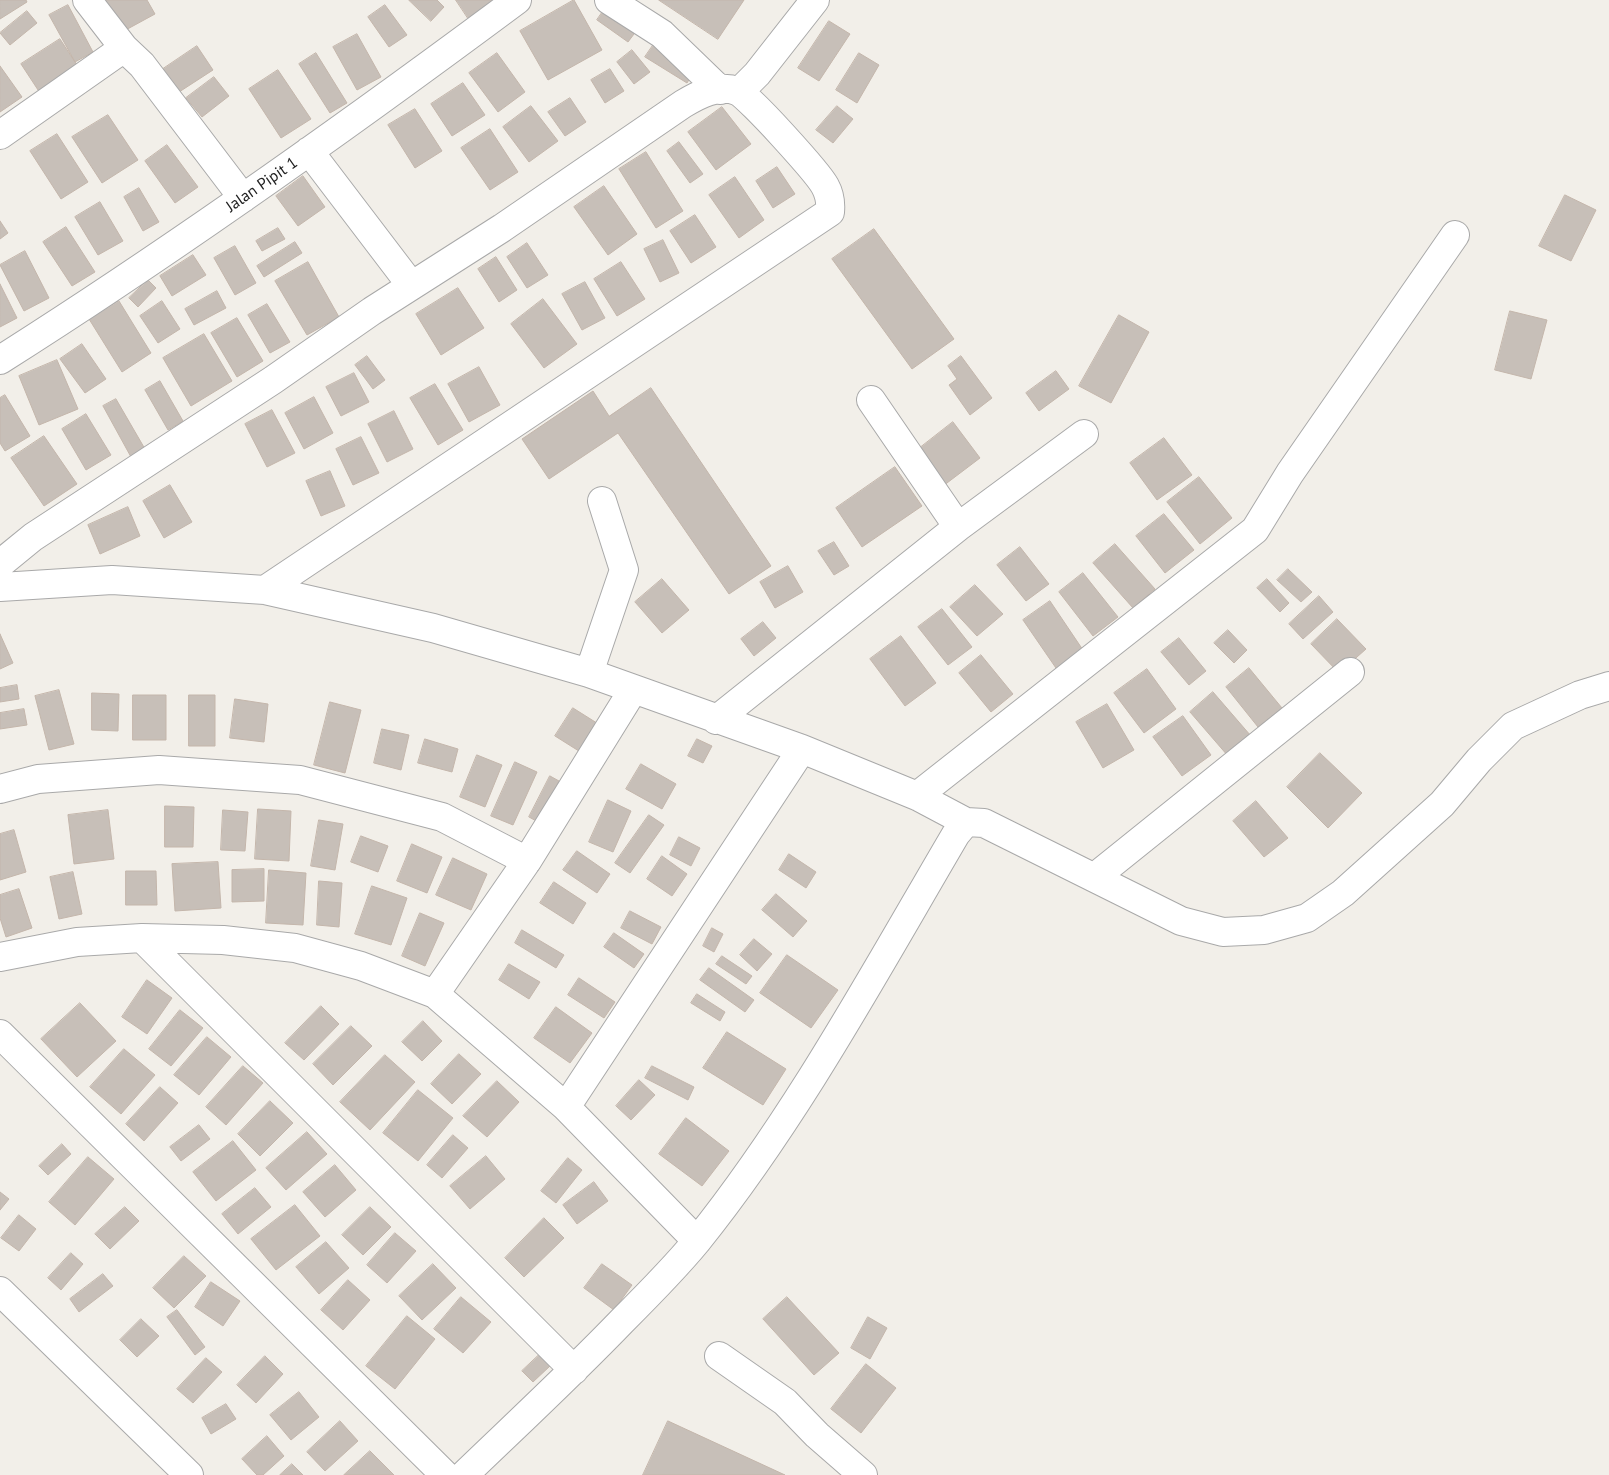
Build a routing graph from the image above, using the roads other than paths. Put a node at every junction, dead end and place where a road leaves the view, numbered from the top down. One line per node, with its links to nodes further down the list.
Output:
1 (87, 0): 5 (street)
2 (517, 0): 8 (street, Jalan Pipit 1)
3 (610, 0): 6 (street)
4 (815, 0): 6 (street)
5 (124, 48): 7 (street); 9 (street)
6 (729, 91): 11 (street); 19 (street)
7 (0, 135)
8 (309, 152): 9 (street, Jalan Pipit 1); 11 (street)
9 (243, 198): 12 (street, Jalan Pipit 1)
10 (1454, 235): 27 (street)
11 (411, 285): 17 (street)
12 (0, 360)
13 (871, 400): 16 (street)
14 (1084, 434): 16 (street)
15 (602, 501): 21 (street)
16 (958, 527): 24 (street)
17 (0, 564)
18 (0, 587): 19 (street)
19 (265, 590): 21 (street)
20 (1350, 672): 30 (street)
21 (589, 673): 23 (street)
22 (1609, 686): 30 (street)
23 (634, 690): 24 (street); 29 (street)
24 (716, 720): 25 (street)
25 (802, 749): 27 (street); 35 (street)
26 (0, 789): 29 (street)
27 (917, 796): 28 (street)
28 (966, 822): 30 (street); 36 (street)
29 (527, 861): 33 (street)
30 (1095, 877)
31 (142, 938): 32 (street); 33 (street); 39 (street)
32 (0, 958)
33 (435, 994): 35 (street)
34 (0, 1034): 42 (street)
35 (566, 1107): 36 (street)
36 (697, 1241): 39 (street)
37 (0, 1291): 41 (street)
38 (719, 1356): 40 (street)
39 (574, 1370): 43 (street)
40 (852, 1471)
41 (189, 1475)
42 (445, 1475)
43 (464, 1475)

